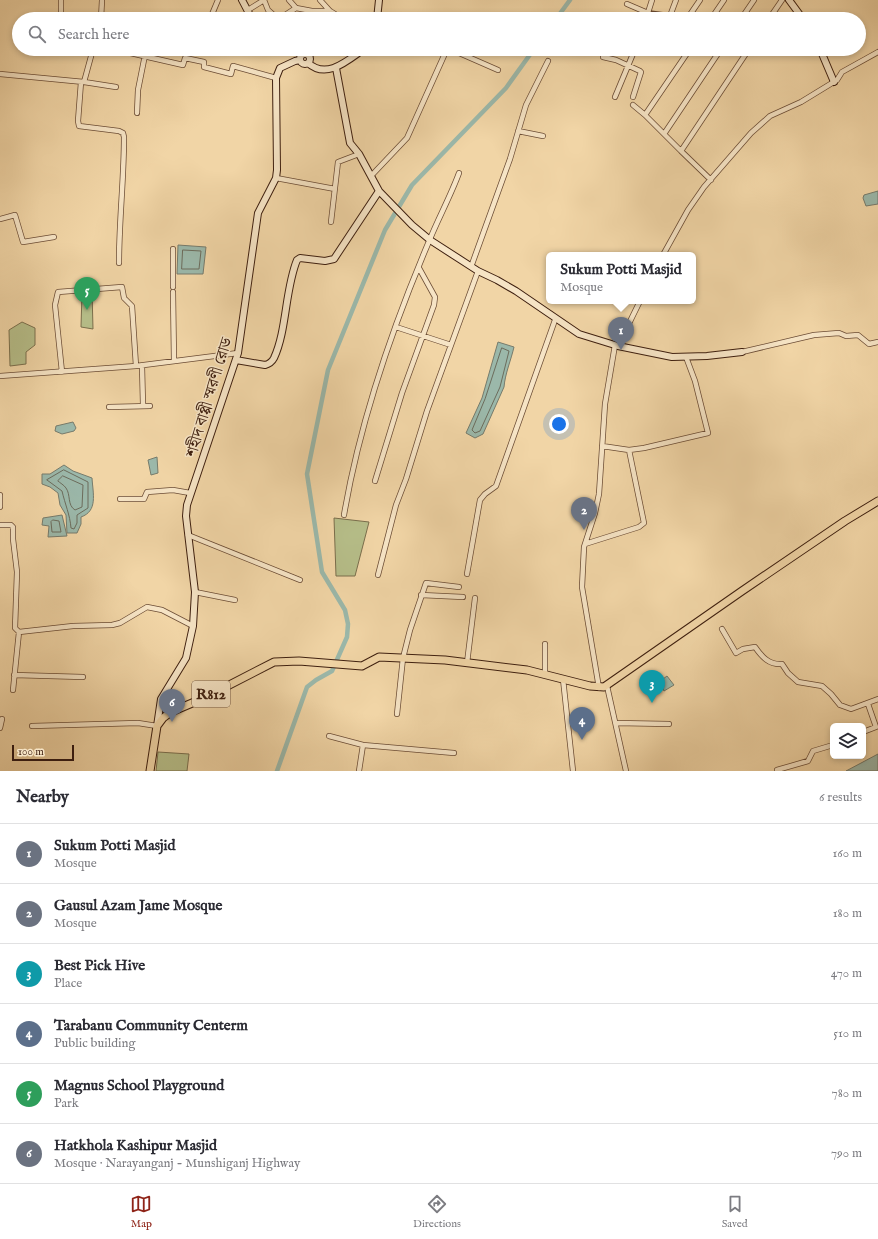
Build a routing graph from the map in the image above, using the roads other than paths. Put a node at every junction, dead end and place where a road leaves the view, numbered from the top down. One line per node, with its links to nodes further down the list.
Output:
1 (61, 0): 20 (street)
2 (102, 0): 21 (street)
3 (218, 0): 22 (street)
4 (242, 0): 18 (street)
5 (264, 0): 18 (street); 23 (street)
6 (289, 0): 17 (street)
7 (320, 0): 19 (street)
8 (379, 0): 25 (street)
9 (652, 0): 26 (street)
10 (676, 0): 27 (street)
11 (700, 0): 28 (street)
12 (724, 0): 29 (street)
13 (754, 0): 30 (street)
14 (782, 0): 31 (street)
15 (789, 0): 32 (street)
16 (627, 4): 26 (street)
17 (296, 8): 19 (street); 24 (street)
18 (248, 10)
19 (330, 11)
20 (61, 12)
21 (101, 12)
22 (213, 12)
23 (270, 12)
24 (290, 12)
25 (378, 12)
26 (648, 12)
27 (672, 12)
28 (692, 12)
29 (715, 12)
30 (746, 12)
31 (774, 12)
32 (798, 12)
33 (878, 52): 55 (street)
34 (91, 56): 54 (street)
35 (145, 56): 60 (street)
36 (149, 56): 53 (street)
37 (299, 56): 53 (street)
38 (309, 56): 50 (street)
39 (354, 56): 50 (street)
40 (444, 56): 68 (street)
41 (466, 56): 51 (street)
42 (632, 56): 49 (street)
43 (685, 56): 61 (street)
44 (716, 56): 63 (street)
45 (744, 56): 65 (street)
46 (823, 56): 55 (street)
47 (603, 57): 49 (street)
48 (548, 61): 62 (street)
49 (628, 65): 57 (street); 58 (street)
50 (336, 68): 66 (street)
51 (498, 70)
52 (0, 74): 54 (street)
53 (276, 78): 69 (street, শহীদ বাপ্পী স্মরণী রোড)
54 (82, 82): 56 (street); 79 (street)
55 (834, 82): 70 (street)
56 (116, 87)
57 (615, 97)
58 (633, 97)
59 (632, 105): 61 (street)
60 (137, 113)
61 (645, 115): 63 (street)
62 (518, 131): 64 (street); 80 (street)
63 (664, 134): 65 (street)
64 (543, 136)
65 (681, 151): 70 (street)
66 (359, 154): 68 (street); 71 (street)
67 (459, 173): 76 (street)
68 (371, 176): 72 (street)
69 (276, 178): 71 (street); 91 (street, শহীদ বাপ্পী স্মরণী রোড)
70 (711, 180): 78 (street)
71 (335, 188): 74 (street)
72 (379, 191): 76 (street); 93 (street)
73 (0, 219): 75 (street)
74 (331, 222)
75 (54, 236)
76 (430, 240): 80 (street); 81 (street)
77 (173, 249): 94 (street)
78 (665, 252)
79 (119, 263)
80 (472, 267): 82 (street)
81 (419, 268): 85 (street); 86 (street)
82 (478, 271): 84 (street); 88 (street)
83 (638, 304): 89 (street)
84 (555, 320): 89 (street); 113 (street)
85 (396, 327): 86 (street); 109 (street)
86 (422, 336): 88 (street); 103 (street)
87 (878, 342): 90 (street)
88 (451, 345): 114 (street)
89 (616, 346): 92 (street); 101 (street)
90 (742, 352): 92 (street)
91 (238, 353): 93 (street, শহীদ বাপ্পী স্মরণী রোড); 94 (street)
92 (686, 357): 102 (street)
93 (236, 360): 104 (street, শহীদ বাপ্পী স্মরণী রোড)
94 (174, 361): 95 (street)
95 (139, 366): 96 (street); 96 (street); 98 (street)
96 (62, 372): 97 (street)
97 (0, 376)
98 (143, 405): 99 (street); 100 (street)
99 (150, 406)
100 (110, 407)
101 (602, 446): 102 (street); 112 (street)
102 (630, 450): 112 (street)
103 (375, 481)
104 (190, 493): 106 (street); 111 (street, শহীদ বাপ্পী স্মরণী রোড)
105 (0, 495): 108 (street)
106 (120, 499)
107 (878, 501): 132 (main road)
108 (0, 507)
109 (344, 515)
110 (0, 525): 124 (street)
111 (188, 535): 115 (street); 117 (street, শহীদ বাপ্পী স্মরণী রোড)
112 (585, 544): 132 (street)
113 (467, 574)
114 (378, 575)
115 (300, 580)
116 (459, 587): 118 (street)
117 (195, 592): 121 (street); 122 (street, শহীদ বাপ্পী স্মরণী রোড)
118 (421, 595): 119 (street); 126 (street)
119 (463, 597)
120 (475, 598): 127 (street)
121 (235, 600)
122 (193, 626): 124 (street); 141 (street, শহীদ বাপ্পী স্মরণী রোড)
123 (722, 629): 135 (street)
124 (19, 632): 128 (street)
125 (545, 644): 129 (street)
126 (404, 658): 127 (main road, R812); 136 (street); 141 (main road, R812)
127 (467, 662): 129 (main road, R812)
128 (14, 675): 130 (street); 133 (street)
129 (545, 675): 131 (main road, R812)
130 (83, 677)
131 (563, 679): 132 (main road, R812); 151 (street)
132 (603, 687): 138 (street)
133 (13, 690)
134 (878, 699): 135 (street)
135 (868, 704): 143 (street)
136 (398, 714)
137 (2, 719): 142 (street)
138 (616, 723): 139 (street); 152 (street)
139 (669, 724)
140 (32, 726): 141 (street)
141 (157, 726): 149 (main road)
142 (0, 728)
143 (866, 731)
144 (329, 736): 145 (street)
145 (363, 745): 147 (street); 150 (street)
146 (830, 746): 148 (street)
147 (454, 753)
148 (777, 770)
149 (150, 771)
150 (359, 771)
151 (573, 771)
152 (626, 771)

